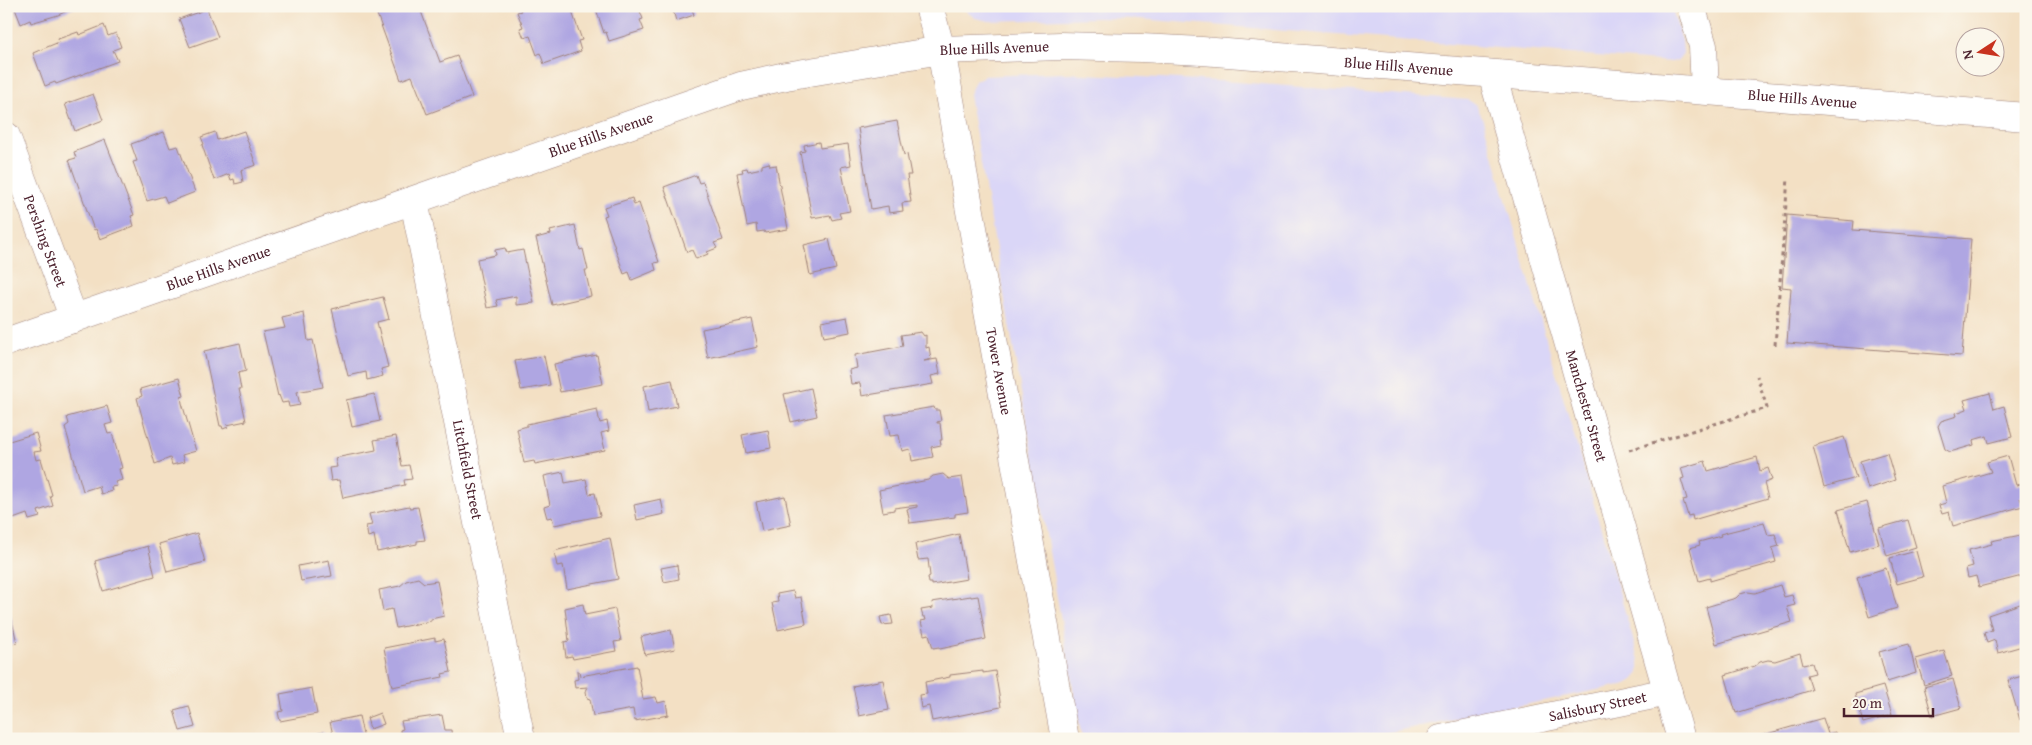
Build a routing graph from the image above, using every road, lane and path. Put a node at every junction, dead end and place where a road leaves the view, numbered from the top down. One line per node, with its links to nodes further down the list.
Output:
1 (929, 6): 3 (main road, Tower Avenue)
2 (1691, 6): 5 (main road)
3 (941, 50): 4 (main road, Blue Hills Avenue); 9 (main road, Blue Hills Avenue); 17 (main road, Tower Avenue)
4 (1492, 74): 5 (main road, Blue Hills Avenue); 15 (main road, Manchester Street)
5 (1705, 90): 6 (main road, Blue Hills Avenue)
6 (2026, 118)
7 (6, 136): 10 (main road, Pershing Street)
8 (1788, 178): 12 (path)
9 (414, 201): 10 (main road, Blue Hills Avenue); 16 (main road, Litchfield Street)
10 (74, 319): 11 (main road, Blue Hills Avenue)
11 (6, 342)
12 (1775, 345)
13 (1758, 376): 14 (path)
14 (1628, 450)
15 (1668, 692): 18 (main road, Salisbury Street); 19 (main road, Manchester Street)
16 (521, 739)
17 (1065, 739)
18 (1441, 739)
19 (1681, 739)

